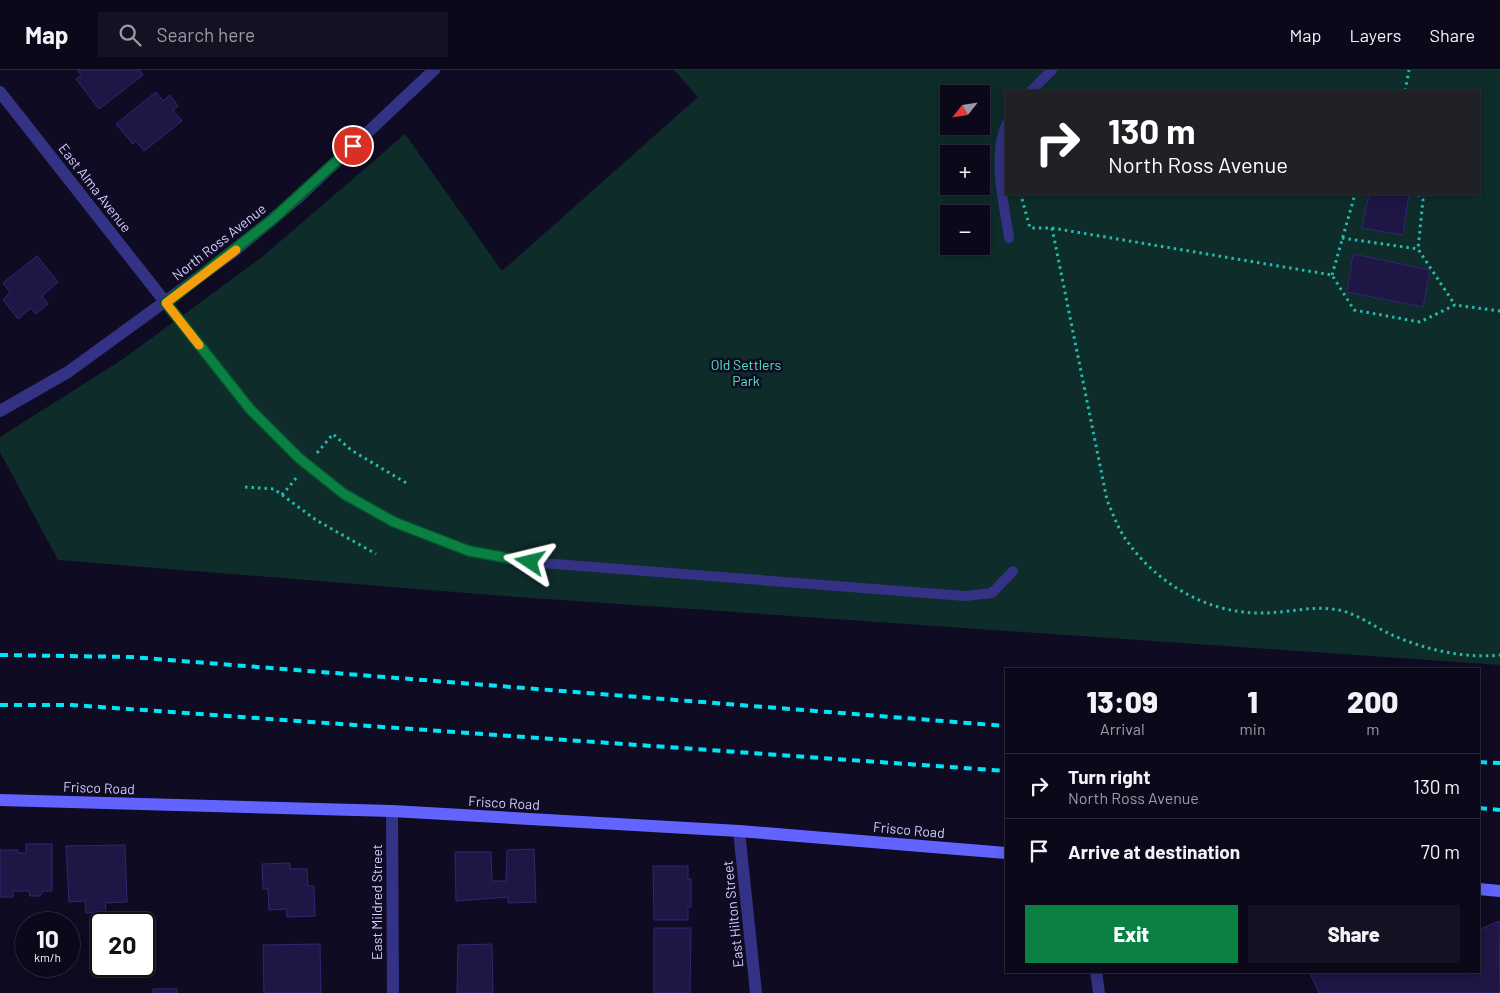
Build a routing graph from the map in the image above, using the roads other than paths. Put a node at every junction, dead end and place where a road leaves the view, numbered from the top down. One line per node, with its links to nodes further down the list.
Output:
1 (434, 70): 7 (street, North Ross Avenue)
2 (1052, 70): 3 (lane)
3 (1032, 90)
4 (0, 92): 7 (street, East Alma Avenue)
5 (1005, 130): 6 (lane)
6 (1009, 238)
7 (166, 303): 8 (street, North Ross Avenue); 9 (lane)
8 (0, 410)
9 (1013, 571)
10 (0, 800): 11 (street, Frisco Road)
11 (392, 811): 12 (street, Frisco Road); 17 (street, East Mildred Street)
12 (739, 831): 13 (street, Frisco Road); 18 (street, East Hilton Street)
13 (1005, 853)
14 (1480, 889): 15 (street)
15 (1500, 891)
16 (1096, 973): 19 (street)
17 (393, 993)
18 (756, 993)
19 (1099, 993)

